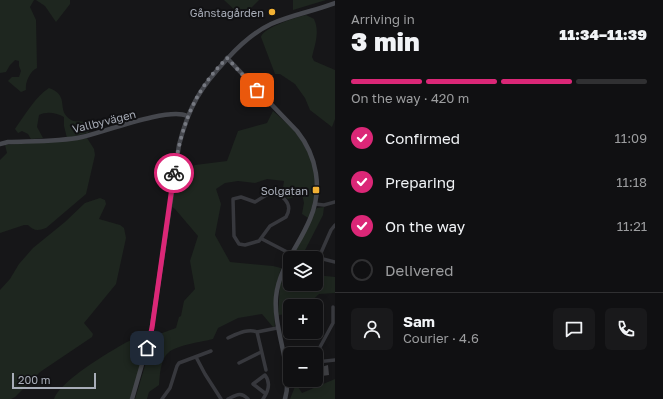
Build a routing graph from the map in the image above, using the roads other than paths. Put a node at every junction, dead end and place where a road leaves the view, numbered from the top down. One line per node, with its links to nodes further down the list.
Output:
1 (335, 3): 2 (street)
2 (227, 58): 3 (street); 6 (street)
3 (187, 116): 4 (street, Vallbyvägen); 28 (street)
4 (0, 144)
5 (335, 202): 6 (street)
6 (315, 204): 10 (street)
7 (335, 225): 11 (street)
8 (262, 239): 8 (street); 9 (street)
9 (285, 251)
10 (293, 251)
11 (335, 262)
12 (283, 271): 14 (street)
13 (333, 307): 17 (street)
14 (277, 328): 15 (street); 18 (street)
15 (257, 332): 16 (street); 20 (street)
16 (228, 338)
17 (320, 347)
18 (283, 349)
19 (211, 351): 21 (street)
20 (261, 352): 24 (street); 25 (street)
21 (196, 357): 29 (street); 30 (street)
22 (335, 360): 23 (street)
23 (323, 361)
24 (239, 363)
25 (266, 370)
26 (287, 387): 34 (street)
27 (266, 394): 27 (street); 33 (street)
28 (132, 399)
29 (162, 399)
30 (221, 399)
31 (228, 399): 32 (street)
32 (248, 399)
33 (263, 399)
34 (285, 399)

